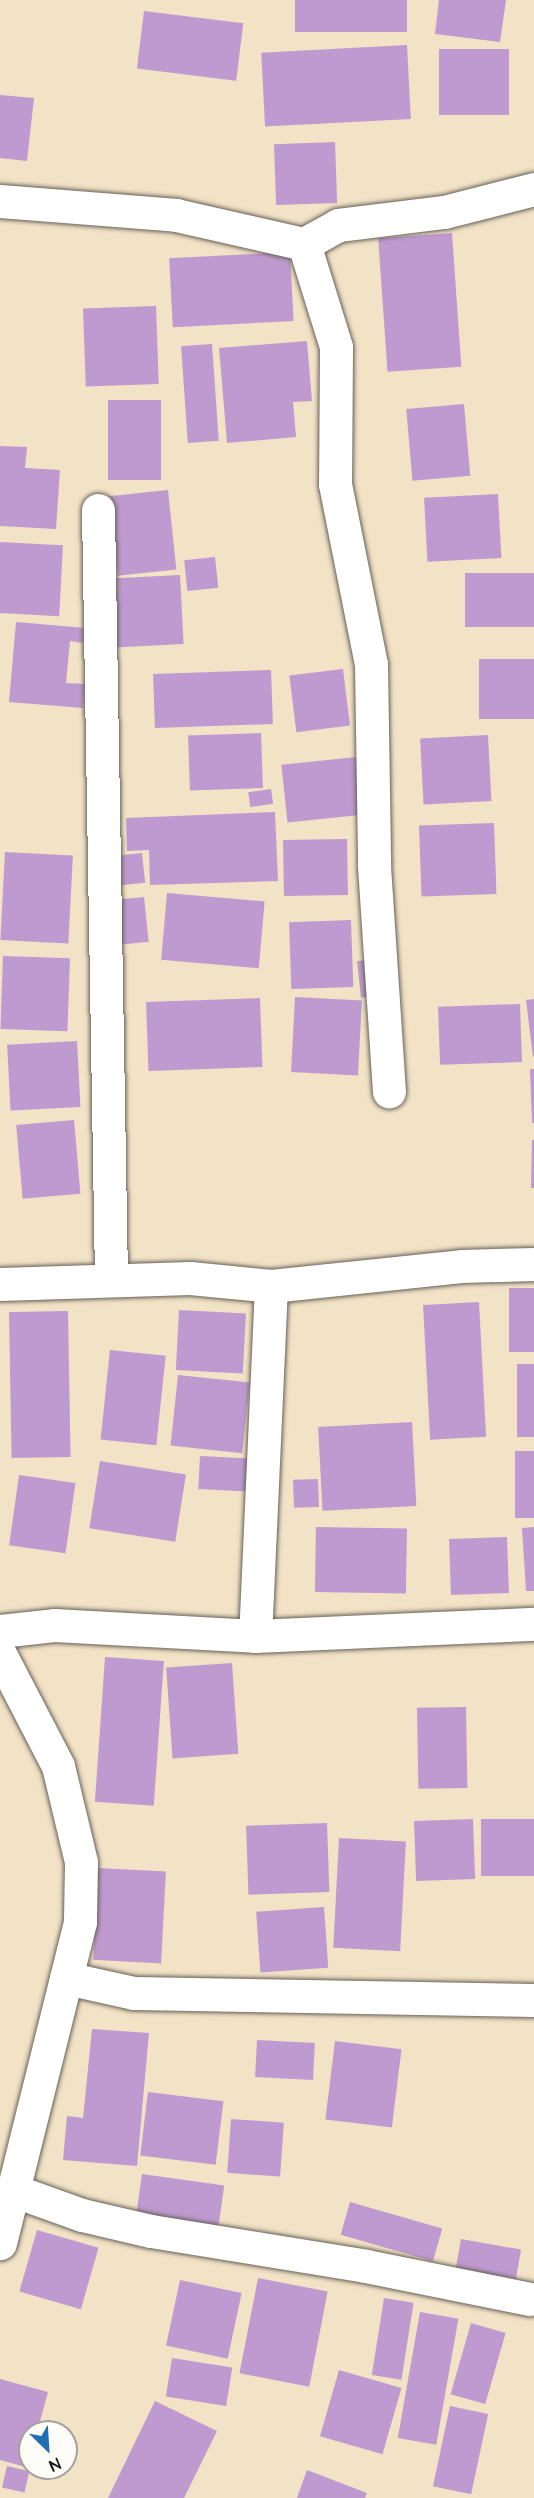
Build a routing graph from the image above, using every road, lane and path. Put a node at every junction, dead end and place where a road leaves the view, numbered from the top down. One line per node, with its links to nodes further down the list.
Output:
1 (534, 189): 3 (street)
2 (0, 201): 3 (street)
3 (304, 244): 5 (street)
4 (98, 510): 7 (street)
5 (389, 1092)
6 (534, 1264): 9 (street)
7 (111, 1280): 8 (street); 9 (street)
8 (0, 1284)
9 (271, 1286): 12 (street)
10 (534, 1624): 12 (street)
11 (0, 1631): 12 (street)
12 (255, 1636)
13 (0, 1654): 14 (street)
14 (66, 1978): 15 (street); 16 (street)
15 (534, 2000)
16 (15, 2191): 17 (street); 18 (street)
17 (0, 2243)
18 (530, 2299)

